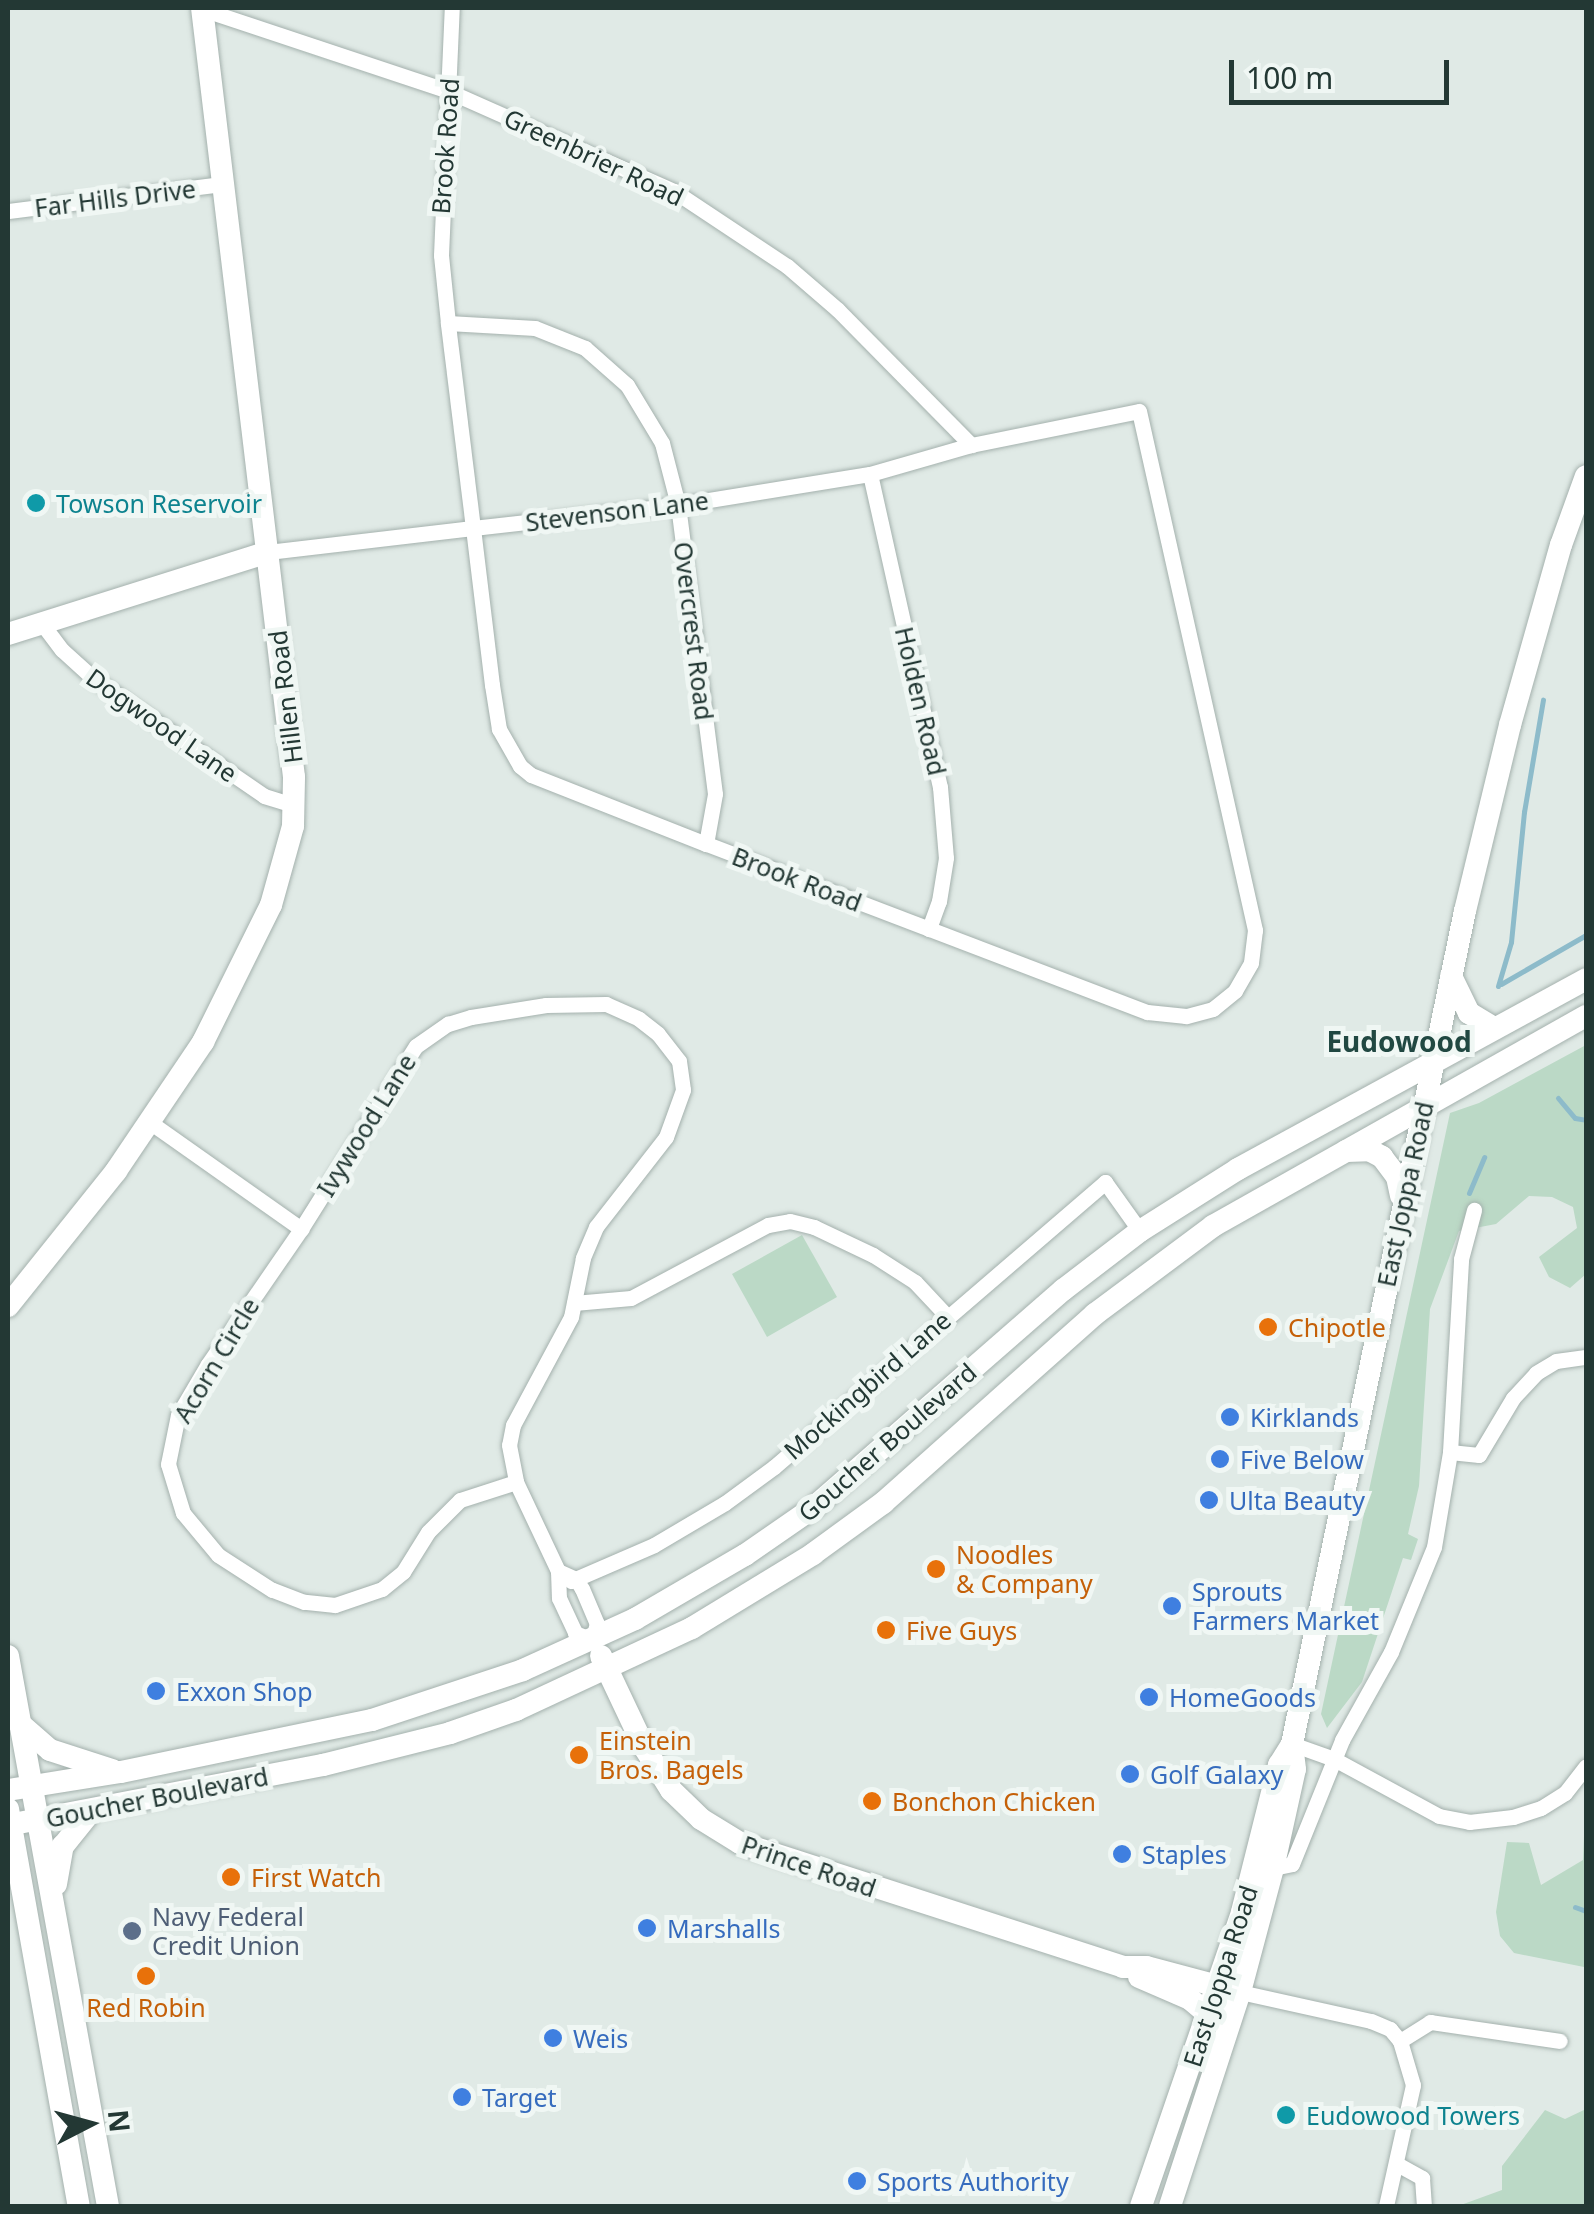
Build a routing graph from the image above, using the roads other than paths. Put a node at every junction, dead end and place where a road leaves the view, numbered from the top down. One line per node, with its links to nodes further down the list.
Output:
1 (202, 8): 3 (street, Greenbrier Road); 4 (main road, Hillen Road)
2 (452, 8): 3 (street, Brook Road)
3 (448, 92): 6 (street, Brook Road); 8 (street, Greenbrier Road)
4 (222, 184): 5 (street, Far Hills Drive); 13 (main road, Hillen Road)
5 (8, 211)
6 (448, 323): 11 (street, Overcrest Road); 12 (street, Brook Road)
7 (1139, 411): 8 (street, Stevenson Lane); 20 (street, Brook Road)
8 (971, 445): 9 (street, Stevenson Lane)
9 (870, 474): 11 (street, Stevenson Lane); 20 (street, Holden Road)
10 (1586, 476): 21 (main road, East Joppa Road)
11 (678, 504): 12 (street, Stevenson Lane); 19 (street, Overcrest Road)
12 (474, 528): 13 (street, Stevenson Lane); 19 (street, Brook Road)
13 (268, 552): 14 (main road, Stevenson Lane); 18 (main road, Hillen Road)
14 (96, 605): 15 (main road, Stevenson Lane); 16 (main road, Stevenson Lane)
15 (8, 625)
16 (42, 625): 17 (main road, Stevenson Lane); 18 (street, Dogwood Lane)
17 (8, 634)
18 (294, 805): 27 (main road, Hillen Road)
19 (706, 844): 20 (street, Brook Road)
20 (929, 929)
21 (1450, 976): 24 (main road); 25 (main road, East Joppa Road)
22 (1586, 979): 24 (main road, Goucher Boulevard)
23 (1586, 1016): 26 (main road, Goucher Boulevard)
24 (1494, 1028): 25 (main road, Goucher Boulevard)
25 (1432, 1060): 26 (main road, East Joppa Road); 32 (main road, Goucher Boulevard)
26 (1422, 1107): 28 (main road, Goucher Boulevard); 29 (main road, East Joppa Road)
27 (151, 1123): 31 (street); 34 (main road, Hillen Road)
28 (1342, 1151): 29 (main road); 43 (main road, Goucher Boulevard)
29 (1403, 1203): 45 (main road, East Joppa Road)
30 (1474, 1210): 37 (street, East Joppa Road)
31 (301, 1229): 33 (street, Ivywood Lane); 38 (street, Acorn Circle)
32 (1140, 1231): 35 (street, Mockingbird Lane); 41 (main road, Goucher Boulevard)
33 (574, 1303): 35 (street); 38 (street)
34 (8, 1306)
35 (946, 1314): 40 (street, Mockingbird Lane)
36 (1586, 1358): 37 (street)
37 (1450, 1452): 46 (street, East Joppa Road)
38 (516, 1482): 39 (street)
39 (557, 1579): 40 (street); 41 (street)
40 (576, 1579): 41 (street)
41 (592, 1640): 43 (main road, Prince Road); 48 (main road, Goucher Boulevard)
42 (8, 1656): 44 (main road)
43 (606, 1669): 51 (main road, Goucher Boulevard); 57 (main road, Prince Road)
44 (20, 1723): 48 (main road); 49 (main road)
45 (1292, 1744): 46 (street); 54 (main road, East Joppa Road); 58 (main road, East Joppa Road)
46 (1334, 1759): 47 (street); 54 (street, East Joppa Road)
47 (1586, 1766)
48 (120, 1772): 49 (main road, Goucher Boulevard)
49 (31, 1786): 50 (main road, Goucher Boulevard); 53 (main road)
50 (8, 1790)
51 (92, 1810): 53 (main road, Goucher Boulevard); 56 (main road)
52 (8, 1818): 53 (main road, Goucher Boulevard); 55 (main road)
53 (38, 1820): 56 (main road)
54 (1273, 1868): 58 (main road, East Joppa Road)
55 (14, 1878): 63 (main road)
56 (54, 1907): 64 (main road)
57 (1124, 1967): 58 (main road, Prince Road); 59 (main road, Prince Road)
58 (1229, 1989): 59 (main road, East Joppa Road); 60 (street); 66 (main road, East Joppa Road)
59 (1208, 2014): 65 (main road, East Joppa Road)
60 (1400, 2041): 61 (street); 62 (street)
61 (1560, 2041)
62 (1397, 2164): 67 (street); 68 (street)
63 (79, 2206)
64 (108, 2206)
65 (1142, 2206)
66 (1170, 2206)
67 (1386, 2206)
68 (1424, 2206)

